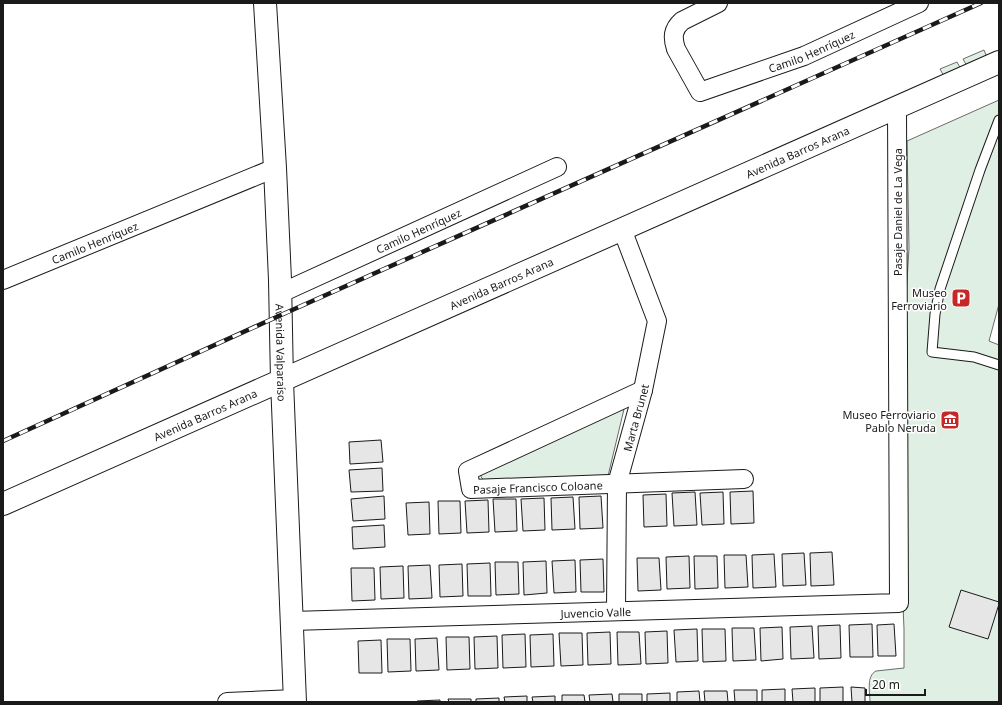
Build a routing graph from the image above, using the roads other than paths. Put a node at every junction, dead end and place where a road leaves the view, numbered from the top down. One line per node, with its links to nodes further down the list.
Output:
1 (265, 3): 7 (main road, Avenida Valparaíso)
2 (718, 3): 3 (street, Camilo Henríquez)
3 (919, 3)
4 (999, 62): 5 (main road, Avenida Barros Arana)
5 (897, 108): 9 (main road, Avenida Barros Arana); 18 (street, Pasaje Daniel de La Vega)
6 (999, 120): 12 (lane)
7 (275, 168): 10 (street, Camilo Henríquez); 11 (main road, Avenida Valparaíso)
8 (557, 168): 11 (street, Camilo Henríquez)
9 (622, 229): 13 (main road, Avenida Barros Arana); 14 (street, Marta Brunet)
10 (3, 280)
11 (281, 293): 13 (main road, Avenida Valparaíso)
12 (999, 365)
13 (282, 381): 17 (main road, Avenida Barros Arana); 20 (main road, Avenida Valparaíso)
14 (643, 390): 16 (street, Marta Brunet); 16 (street, Pasaje Francisco Coloane)
15 (744, 479): 16 (street, Pasaje Francisco Coloane)
16 (617, 484): 19 (street, Marta Brunet)
17 (3, 504)
18 (899, 603): 19 (street, Juvencio Valle)
19 (616, 611): 20 (street, Juvencio Valle)
20 (292, 621): 21 (main road, Avenida Valparaíso)
21 (295, 701): 22 (street)
22 (227, 702)

